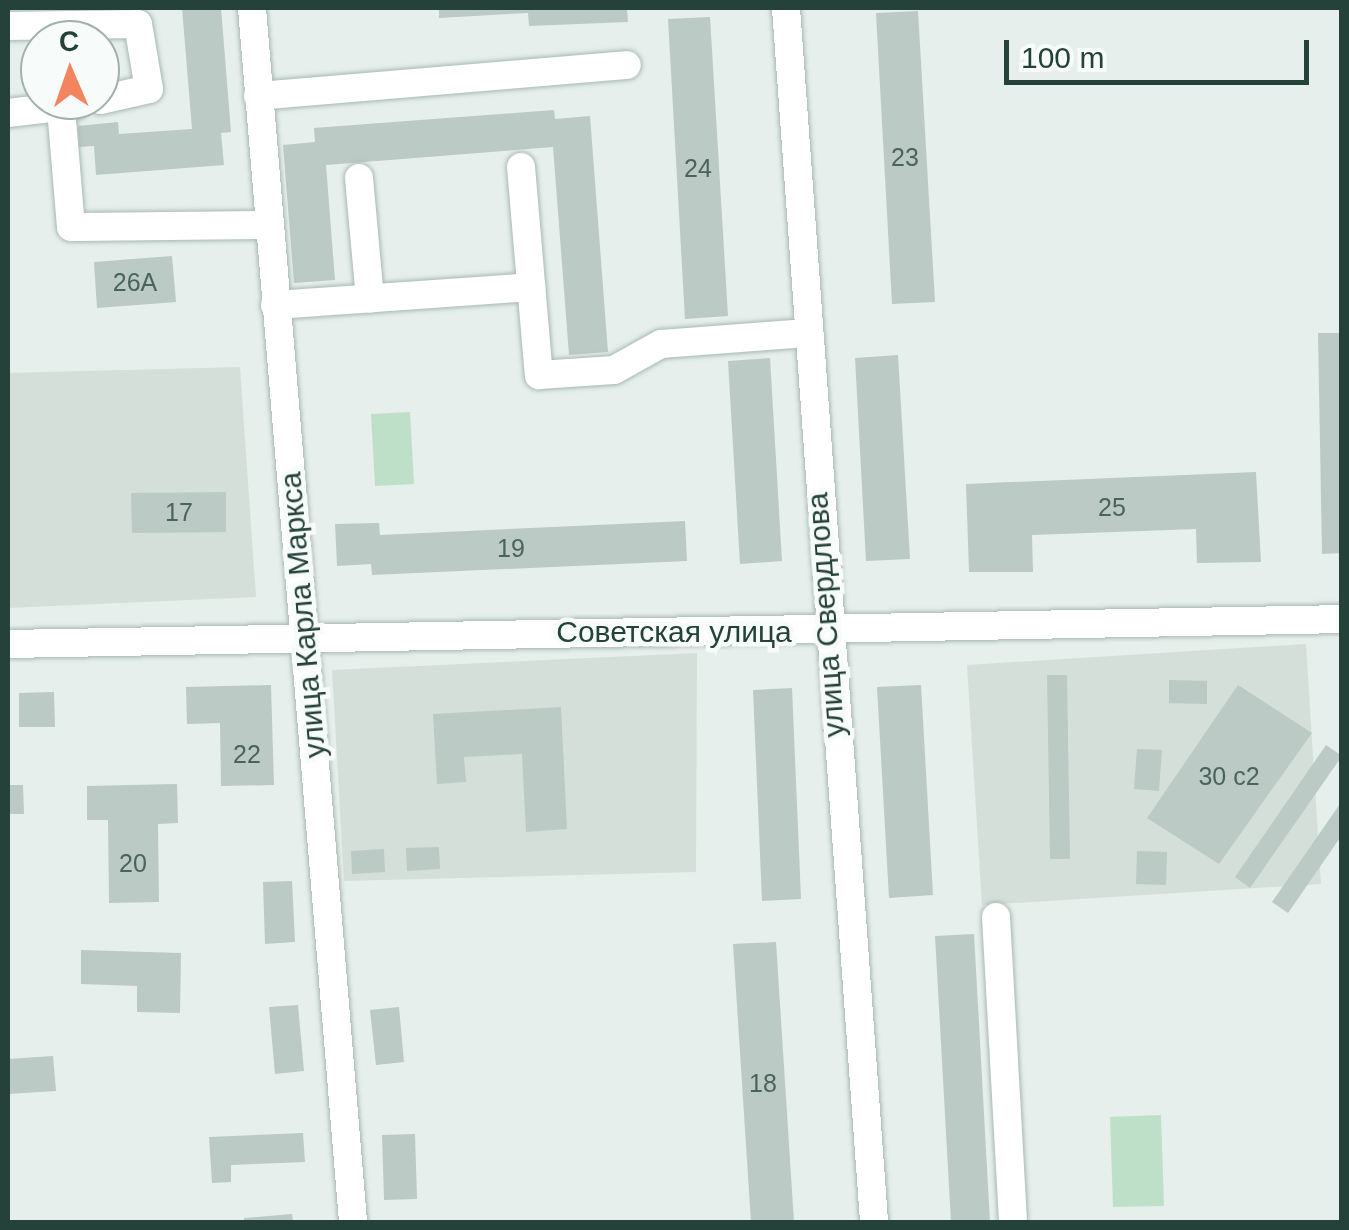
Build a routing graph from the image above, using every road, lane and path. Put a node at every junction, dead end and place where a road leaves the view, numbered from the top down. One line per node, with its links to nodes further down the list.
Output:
1 (252, 8): 6 (street, улица Карла Маркса)
2 (786, 8): 14 (street, улица Свердлова)
3 (120, 23): 5 (street)
4 (628, 65): 6 (street)
5 (120, 96)
6 (258, 96): 10 (street, улица Карла Маркса)
7 (62, 120): 10 (street)
8 (521, 167): 11 (street)
9 (359, 178): 12 (street)
10 (268, 225): 13 (street, улица Карла Маркса)
11 (531, 287): 12 (street); 14 (street)
12 (370, 299): 13 (street)
13 (275, 305): 17 (street, улица Карла Маркса)
14 (807, 332): 16 (street, улица Свердлова)
15 (1342, 619): 16 (street, Советская улица)
16 (826, 631): 17 (street, Советская улица); 21 (street, улица Свердлова)
17 (304, 632): 18 (street, Советская улица); 20 (street, улица Карла Маркса)
18 (8, 644)
19 (996, 917): 22 (street)
20 (353, 1222)
21 (874, 1222)
22 (1013, 1222)

